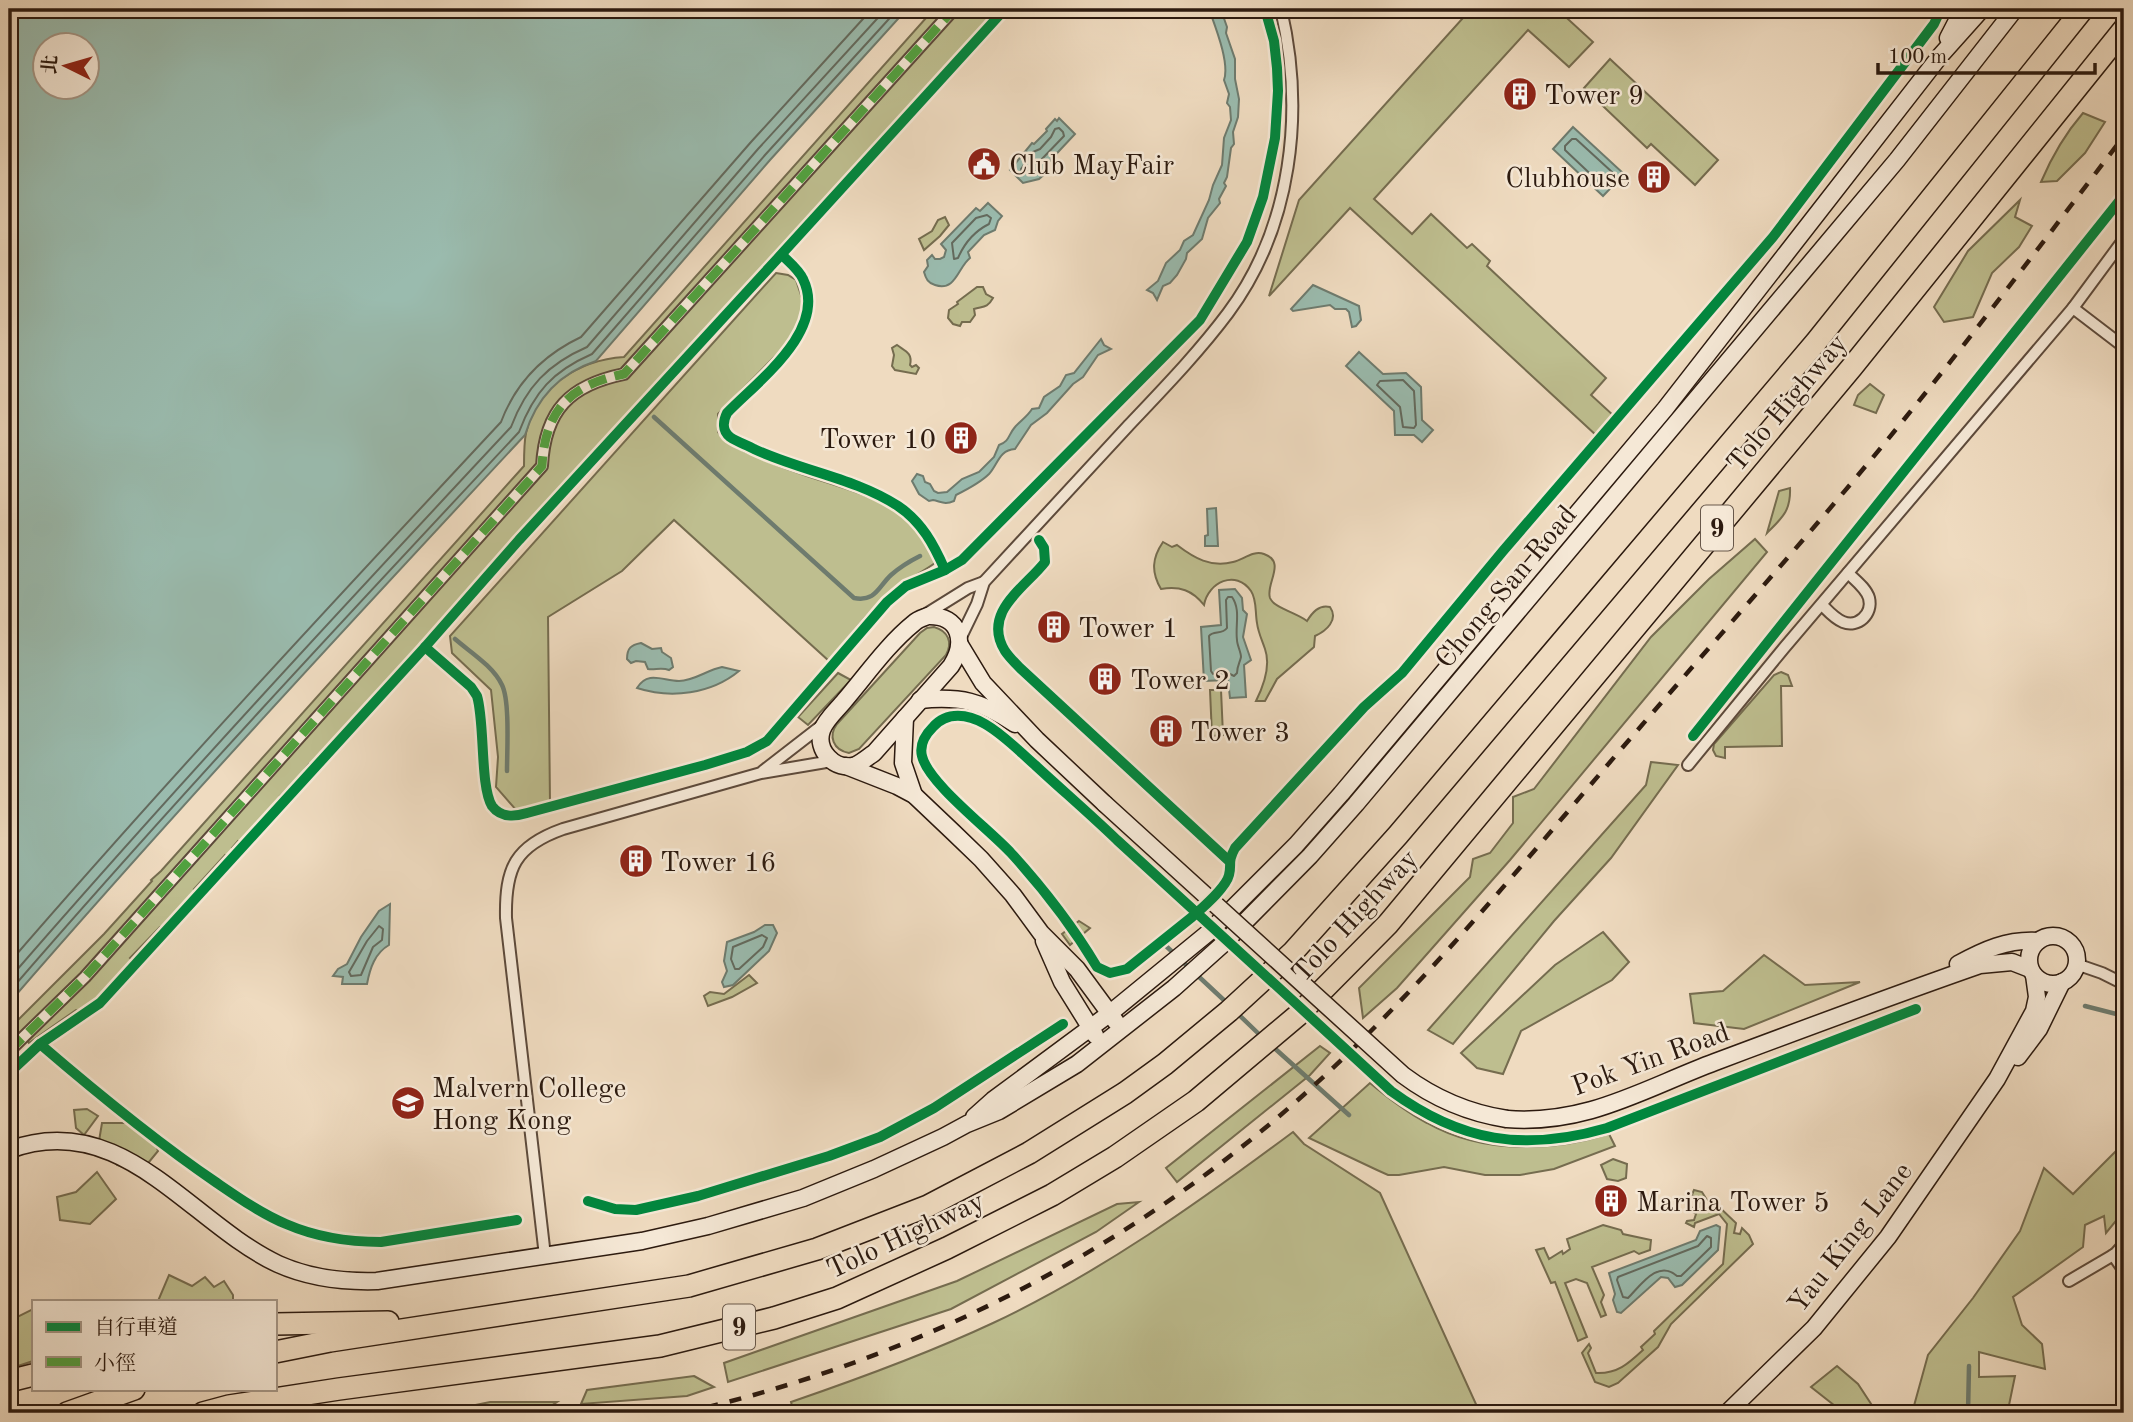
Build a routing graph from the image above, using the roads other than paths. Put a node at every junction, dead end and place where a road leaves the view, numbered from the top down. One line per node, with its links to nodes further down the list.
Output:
1 (954, 9): 36 (street)
2 (1281, 9): 13 (street)
3 (1963, 9): 8 (main road)
4 (1982, 9): 8 (main road, Chong San Road)
5 (2015, 9): 34 (main road, Chong San Road)
6 (2083, 9): 46 (highway, Tolo Highway / 9)
7 (2124, 29): 52 (highway, Tolo Highway / 9)
8 (1940, 56): 32 (main road, Chong San Road)
9 (2124, 239): 10 (street)
10 (2073, 308): 11 (street); 12 (street)
11 (2124, 348)
12 (1848, 573): 14 (street); 14 (street)
13 (985, 582): 15 (street); 16 (street)
14 (1822, 605): 22 (street)
15 (912, 624): 16 (main road, Pok Yin Road); 19 (main road)
16 (960, 642): 17 (main road); 20 (main road, Pok Yin Road)
17 (920, 701): 18 (main road); 20 (main road, Pok Yin Road)
18 (905, 718): 21 (main road); 24 (main road)
19 (828, 721): 21 (main road); 23 (street)
20 (1037, 740): 31 (main road, Pok Yin Road, bridge)
21 (839, 764): 23 (street); 24 (main road)
22 (1688, 765)
23 (761, 773): 41 (street)
24 (914, 795): 25 (main road)
25 (1041, 933): 32 (main road); 33 (main road)
26 (2038, 941): 27 (main road); 28 (main road); 31 (main road, Pok Yin Road)
27 (2076, 964): 29 (main road); 30 (street)
28 (2032, 972): 29 (main road); 31 (main road, Pok Yin Road); 37 (main road, Yau King Lane)
29 (2062, 982): 37 (main road, Yau King Lane)
30 (2124, 984)
31 (1908, 990)
32 (1110, 1014): 33 (main road, Chong San Road); 34 (main road)
33 (1090, 1028): 35 (main road); 38 (main road, Chong San Road)
34 (1122, 1031): 35 (main road, Chong San Road)
35 (1103, 1045): 38 (main road, Chong San Road)
36 (9, 1051)
37 (1997, 1079): 53 (main road, Yau King Lane)
38 (967, 1124): 41 (main road, Chong San Road)
39 (9, 1150): 41 (main road, Chong San Road)
40 (2124, 1244): 42 (street)
41 (545, 1255)
42 (2113, 1255): 43 (street); 44 (street)
43 (2124, 1271)
44 (2069, 1281)
45 (276, 1324): 46 (highway)
46 (442, 1324): 47 (highway, Tolo Highway / 9)
47 (276, 1352)
48 (32, 1375): 49 (highway)
49 (9, 1381)
50 (131, 1390): 51 (highway)
51 (67, 1413)
52 (203, 1413)
53 (1727, 1413)

